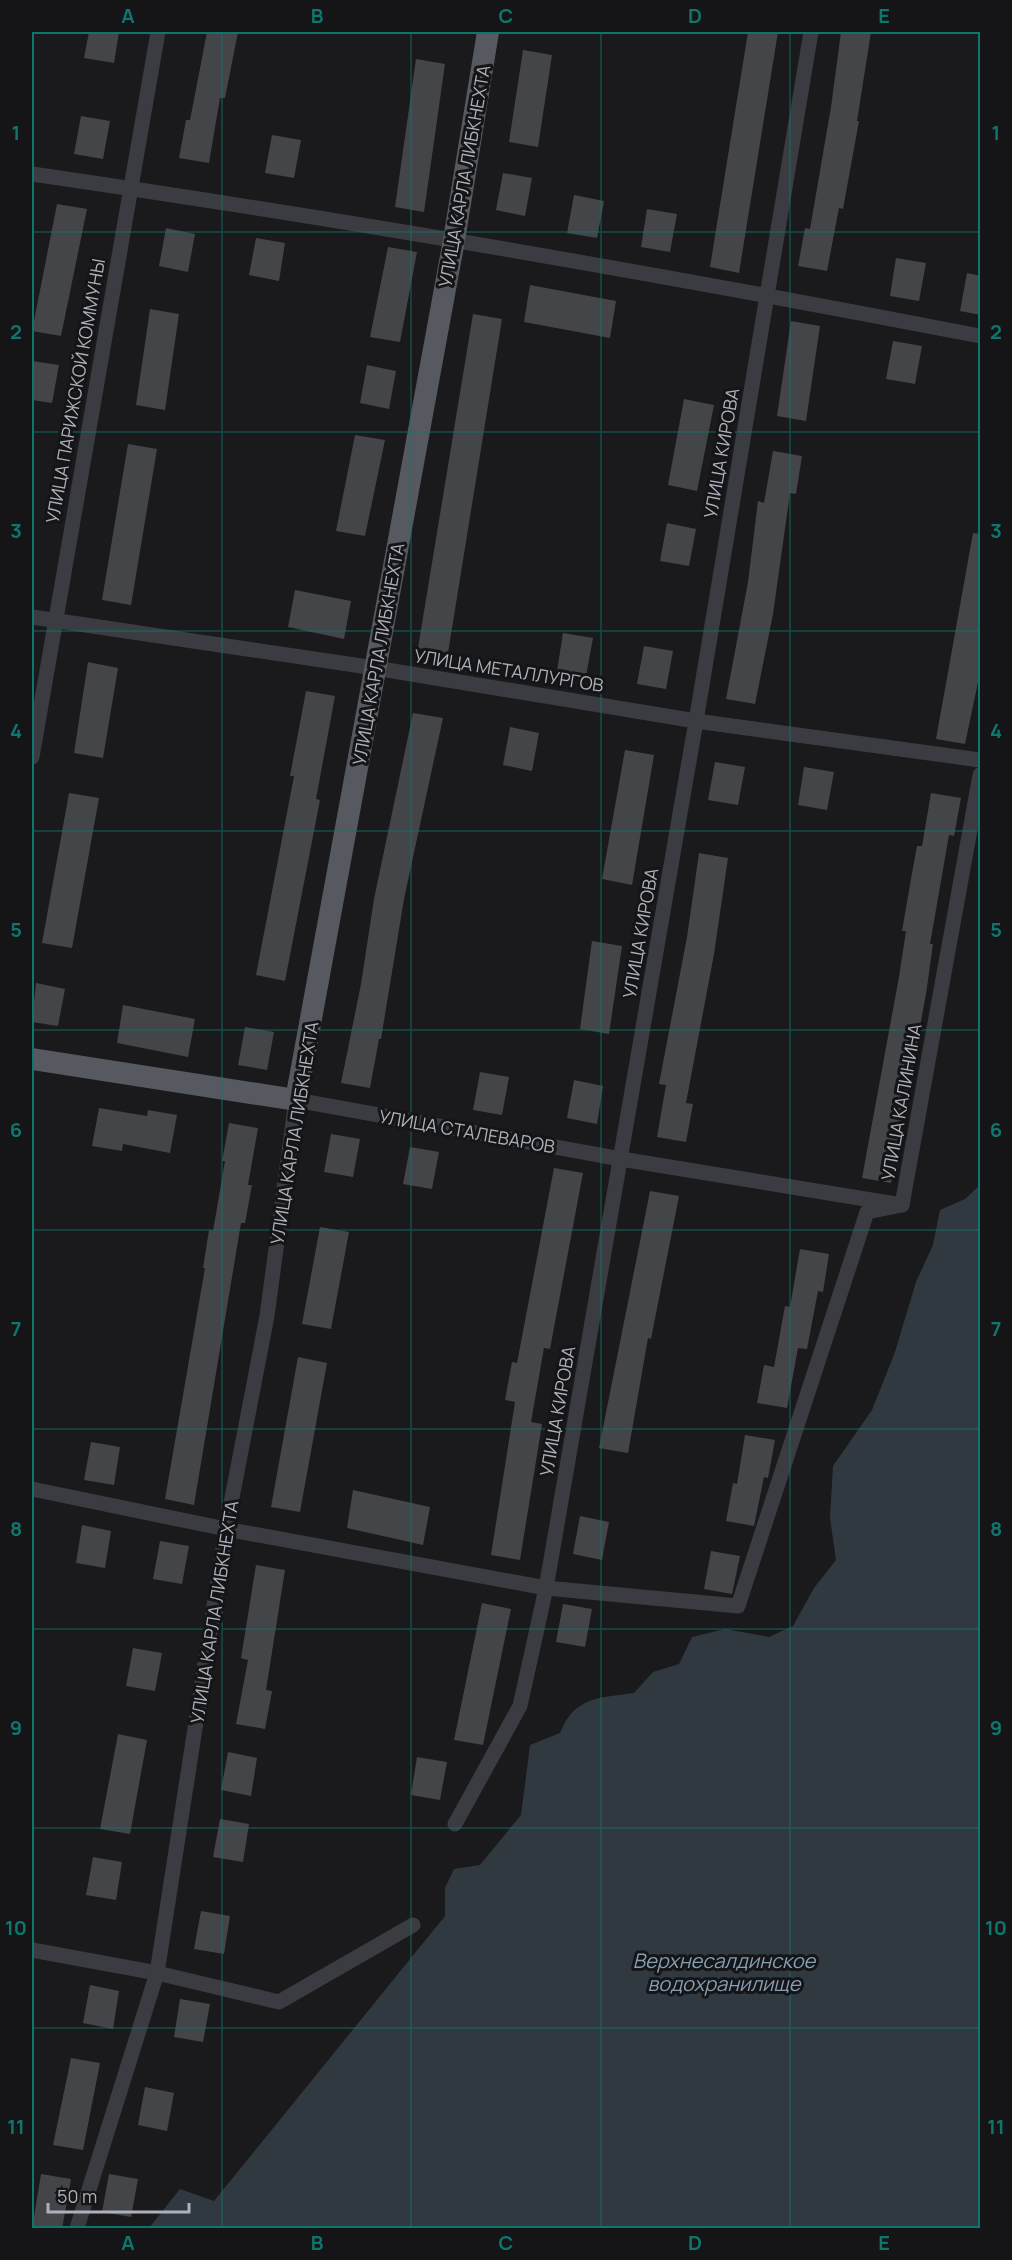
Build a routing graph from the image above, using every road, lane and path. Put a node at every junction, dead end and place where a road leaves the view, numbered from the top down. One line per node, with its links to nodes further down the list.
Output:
1 (158, 32): 5 (street, УЛИЦА ПАРИЖСКОЙ КОММУНЫ)
2 (488, 32): 6 (main road, УЛИЦА КАРЛА ЛИБКНЕХТА)
3 (811, 32): 7 (street, УЛИЦА КИРОВА)
4 (32, 174): 5 (street)
5 (128, 188): 6 (street); 10 (street, УЛИЦА ПАРИЖСКОЙ КОММУНЫ)
6 (454, 240): 7 (street); 11 (main road, УЛИЦА КАРЛА ЛИБКНЕХТА)
7 (768, 295): 8 (street); 12 (street, УЛИЦА КИРОВА)
8 (981, 336)
9 (32, 617): 10 (street, УЛИЦА МЕТАЛЛУРГОВ)
10 (56, 621): 11 (street, УЛИЦА МЕТАЛЛУРГОВ); 13 (street, УЛИЦА ПАРИЖСКОЙ КОММУНЫ)
11 (375, 668): 12 (street, УЛИЦА МЕТАЛЛУРГОВ); 17 (main road, УЛИЦА КАРЛА ЛИБКНЕХТА)
12 (696, 721): 14 (street, УЛИЦА МЕТАЛЛУРГОВ); 18 (street, УЛИЦА КИРОВА)
13 (32, 757)
14 (981, 760)
15 (981, 775): 19 (street, УЛИЦА КАЛИНИНА)
16 (32, 1059): 17 (main road, УЛИЦА СТАЛЕВАРОВ)
17 (296, 1100): 18 (street, УЛИЦА СТАЛЕВАРОВ); 21 (street, УЛИЦА КАРЛА ЛИБКНЕХТА)
18 (621, 1159): 19 (street, УЛИЦА СТАЛЕВАРОВ); 22 (street, УЛИЦА КИРОВА)
19 (902, 1204): 22 (street, УЛИЦА КАЛИНИНА)
20 (32, 1489): 21 (street)
21 (226, 1529): 22 (street); 26 (street, УЛИЦА КАРЛА ЛИБКНЕХТА)
22 (546, 1588): 23 (street, УЛИЦА КИРОВА)
23 (455, 1824)
24 (412, 1925): 26 (street)
25 (32, 1950): 26 (street)
26 (157, 1973): 27 (street, УЛИЦА КАРЛА ЛИБКНЕХТА)
27 (77, 2229)

